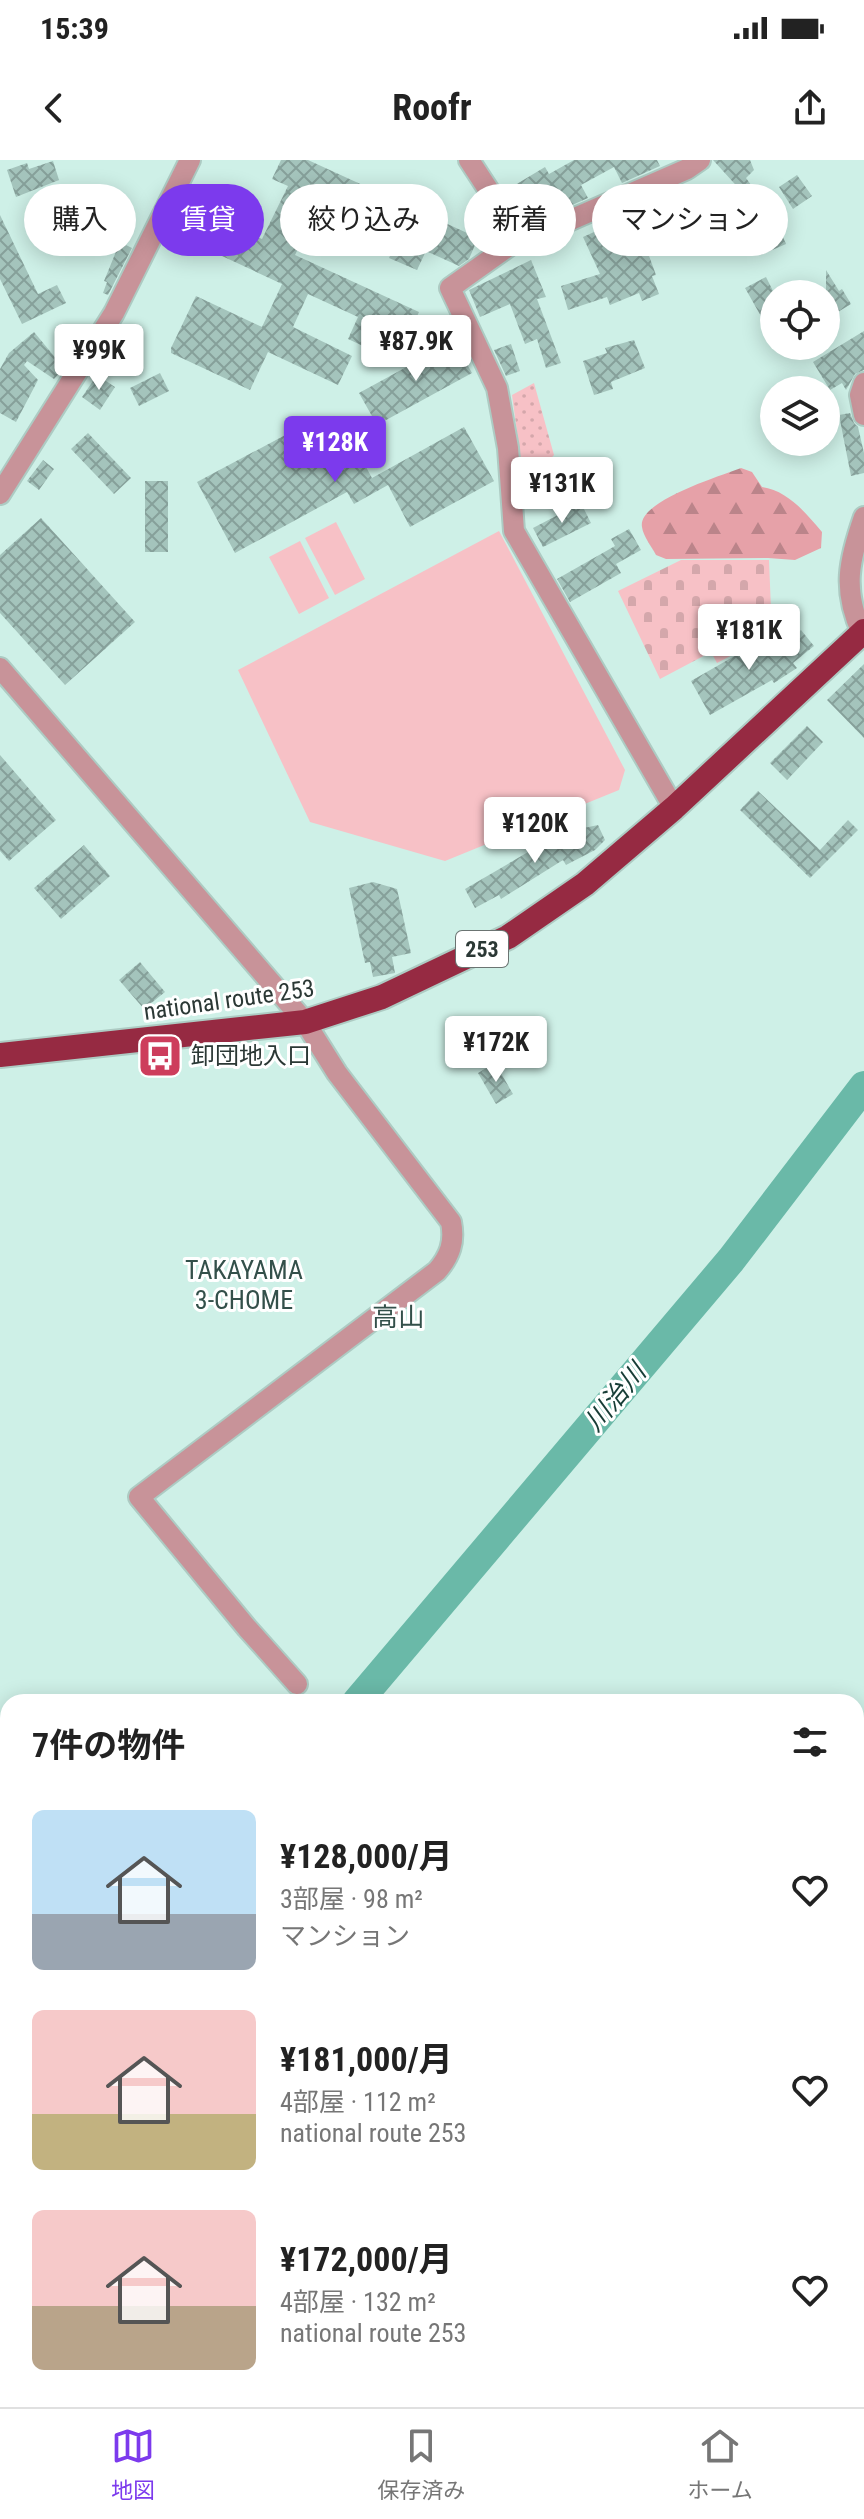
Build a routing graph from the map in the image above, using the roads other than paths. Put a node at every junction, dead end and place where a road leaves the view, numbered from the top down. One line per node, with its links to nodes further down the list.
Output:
1 (190, 160): 9 (street)
2 (469, 160): 4 (street)
3 (700, 160): 5 (street)
4 (485, 184)
5 (576, 218)
6 (495, 256): 13 (street)
7 (864, 383): 8 (street)
8 (864, 415)
9 (0, 494)
10 (864, 517): 11 (street)
11 (863, 632): 13 (highway, national route 253 / 253)
12 (0, 668): 14 (street)
13 (674, 808): 14 (highway, national route 253 / 253)
14 (305, 1022): 15 (highway, national route 253 / 253); 16 (street)
15 (0, 1055)
16 (297, 1684)

